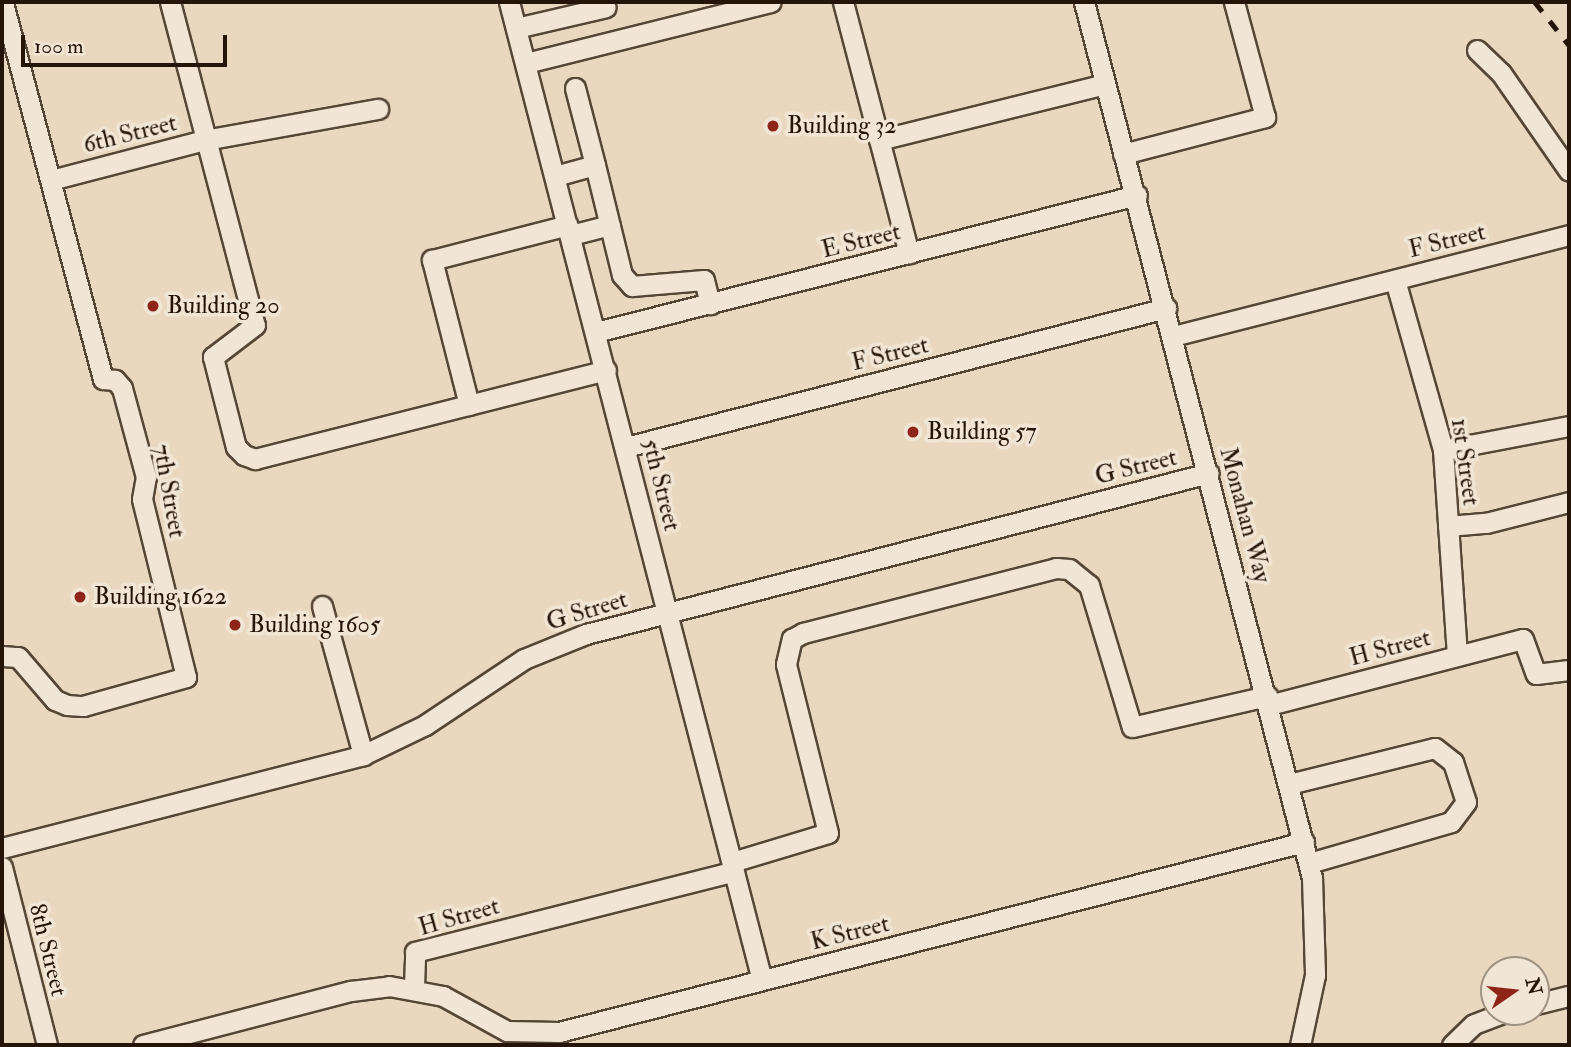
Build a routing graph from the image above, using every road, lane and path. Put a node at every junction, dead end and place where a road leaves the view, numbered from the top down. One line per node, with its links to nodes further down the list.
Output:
1 (3, 2): 22 (street, 7th Street)
2 (170, 2): 16 (street, 6th Street)
3 (509, 2): 9 (street, 5th Street)
4 (770, 2): 10 (street)
5 (843, 2): 17 (street)
6 (1084, 2): 13 (street, Monahan Way)
7 (1234, 2): 18 (street)
8 (605, 4): 9 (street); 10 (street)
9 (516, 28): 12 (street, 5th Street)
10 (615, 41): 12 (street)
11 (1477, 50): 20 (street)
12 (526, 63): 21 (street, 5th Street)
13 (1105, 84): 17 (street); 18 (street, Monahan Way)
14 (575, 88): 19 (street)
15 (378, 109): 16 (street)
16 (205, 140): 22 (street, 6th Street); 34 (street)
17 (879, 140): 27 (street)
18 (1123, 154): 23 (street, Monahan Way)
19 (595, 165): 21 (street); 24 (street)
20 (1569, 171)
21 (555, 176): 25 (street, 5th Street)
22 (51, 180): 43 (street, 7th Street)
23 (1136, 195): 27 (street, E Street); 30 (street, Monahan Way)
24 (610, 225): 25 (street); 29 (street)
25 (569, 230): 31 (street, 5th Street); 34 (street)
26 (1569, 235): 28 (street, F Street)
27 (909, 254): 29 (street, E Street)
28 (1395, 280): 32 (street, F Street); 37 (street, 1st Street)
29 (710, 304): 31 (street, E Street)
30 (1166, 308): 32 (street, Monahan Way); 36 (street, F Street)
31 (596, 332): 33 (street, 5th Street)
32 (1173, 336): 38 (street, Monahan Way)
33 (606, 370): 34 (street); 36 (street, 5th Street)
34 (469, 405)
35 (1569, 426): 37 (street)
36 (626, 447): 42 (street, 5th Street)
37 (1443, 450): 40 (street, 1st Street)
38 (1209, 473): 42 (street, G Street); 46 (street, Monahan Way)
39 (1569, 502): 40 (street)
40 (1448, 526): 44 (street, 1st Street)
41 (322, 606): 47 (street)
42 (668, 612): 47 (street, G Street); 53 (street, 5th Street)
43 (2, 656)
44 (1457, 656): 45 (street, H Street); 46 (street, H Street)
45 (1569, 670)
46 (1268, 700): 48 (street, Monahan Way); 53 (street, H Street)
47 (363, 755): 50 (street, G Street)
48 (1289, 784): 49 (street, Monahan Way); 51 (street)
49 (1304, 842): 51 (street, Monahan Way); 54 (street, K Street)
50 (2, 848)
51 (1309, 863): 61 (street, Monahan Way)
52 (2, 867): 59 (street, 8th Street)
53 (733, 867): 54 (street, 5th Street); 55 (street, H Street)
54 (762, 980): 55 (street, K Street)
55 (414, 987): 60 (street)
56 (1569, 996): 57 (street)
57 (1550, 1001)
58 (1480, 1022): 62 (street)
59 (47, 1045)
60 (144, 1045)
61 (1300, 1045)
62 (1452, 1045)

